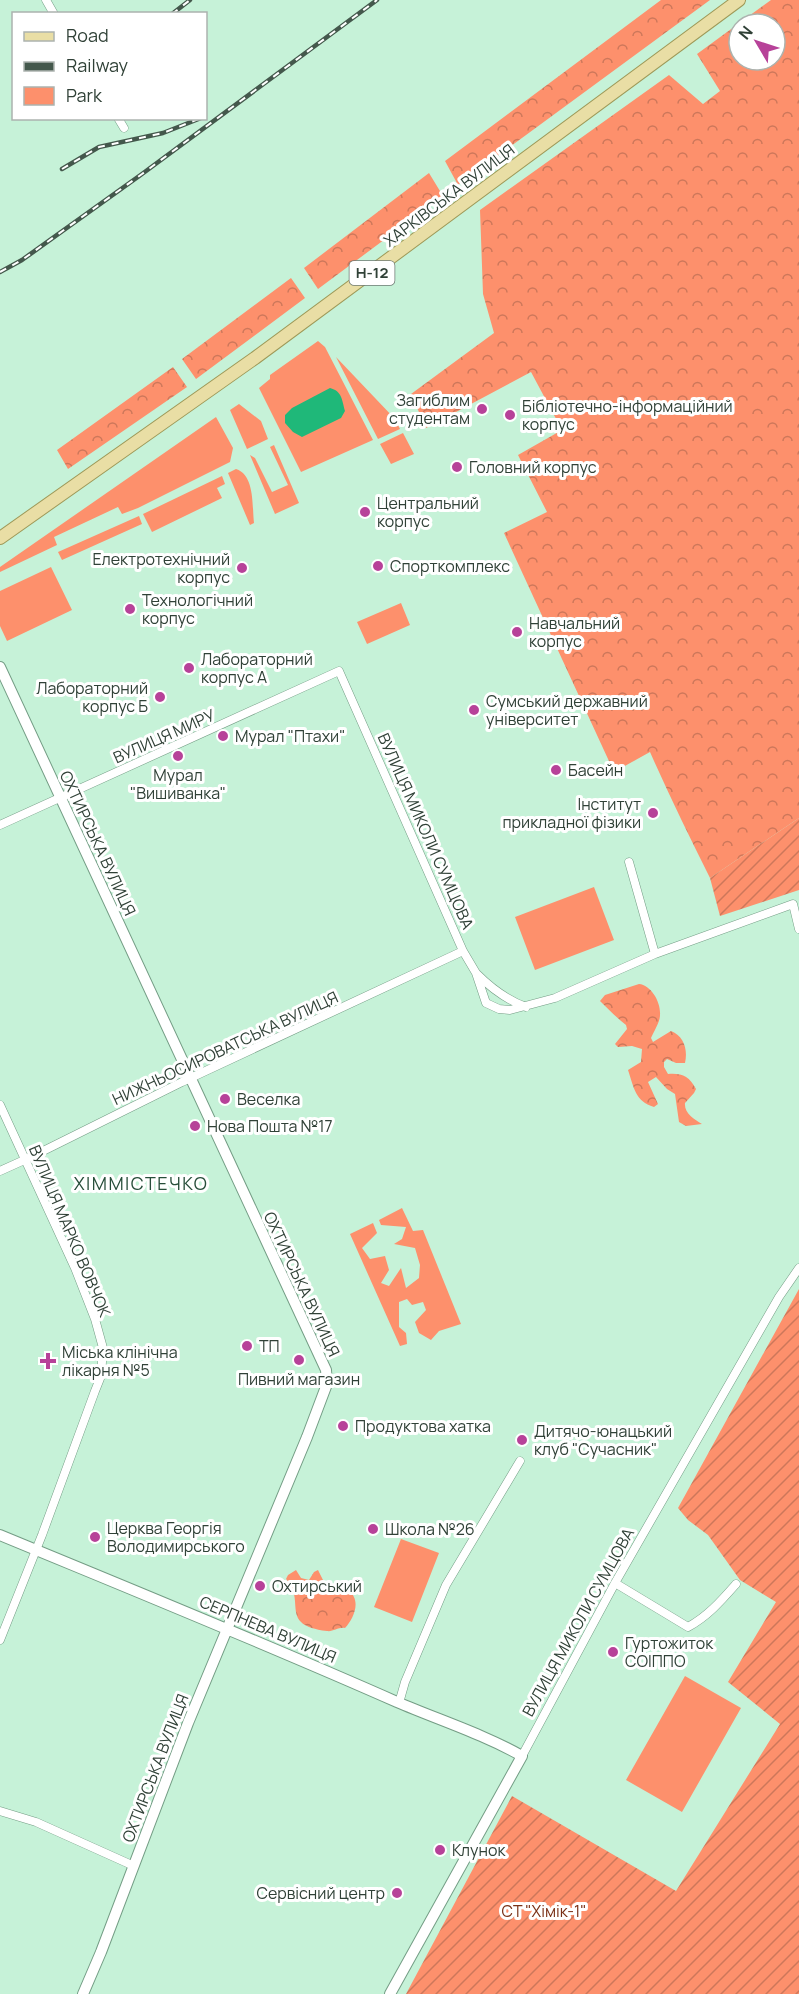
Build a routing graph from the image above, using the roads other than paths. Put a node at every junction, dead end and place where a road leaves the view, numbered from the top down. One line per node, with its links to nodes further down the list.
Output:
1 (739, 0): 4 (main road, ХАРКІВСЬКА ВУЛИЦЯ / Н-12)
2 (119, 120): 3 (street)
3 (124, 128)
4 (0, 538)
5 (0, 668): 7 (main road, ОХТИРСЬКА ВУЛИЦЯ)
6 (339, 671): 7 (street, ВУЛИЦЯ МИРУ); 11 (street, ВУЛИЦЯ МИКОЛИ СУМЦОВА)
7 (61, 798): 8 (street, ВУЛИЦЯ МИРУ); 15 (main road, ОХТИРСЬКА ВУЛИЦЯ)
8 (0, 825)
9 (629, 862): 12 (street)
10 (799, 929): 12 (street)
11 (463, 951): 13 (street, ВУЛИЦЯ МИКОЛИ СУМЦОВА); 15 (street, НИЖНЬОСИРОВАТСЬКА ВУЛИЦЯ)
12 (655, 954): 14 (street)
13 (476, 973): 14 (street); 14 (street, ВУЛИЦЯ МИКОЛИ СУМЦОВА)
14 (526, 1007)
15 (190, 1078): 17 (street, НИЖНЬОСИРОВАТСЬКА ВУЛИЦЯ); 25 (main road, ОХТИРСЬКА ВУЛИЦЯ)
16 (0, 1105): 17 (street, ВУЛИЦЯ МАРКО ВОВЧОК)
17 (26, 1160): 18 (street, НИЖНЬОСИРОВАТСЬКА ВУЛИЦЯ); 22 (street, ВУЛИЦЯ МАРКО ВОВЧОК)
18 (0, 1171)
19 (799, 1268): 23 (street, ВУЛИЦЯ МИКОЛИ СУМЦОВА)
20 (520, 1461): 27 (street)
21 (0, 1535): 22 (main road, СЕРПНЕВА ВУЛИЦЯ)
22 (36, 1550): 25 (main road, СЕРПНЕВА ВУЛИЦЯ); 26 (street, ВУЛИЦЯ МАРКО ВОВЧОК)
23 (615, 1583): 24 (street); 28 (street, ВУЛИЦЯ МИКОЛИ СУМЦОВА)
24 (736, 1584)
25 (227, 1628): 27 (main road, СЕРПНЕВА ВУЛИЦЯ); 30 (main road, ОХТИРСЬКА ВУЛИЦЯ)
26 (1, 1636)
27 (399, 1703): 28 (main road, СЕРПНЕВА ВУЛИЦЯ)
28 (522, 1756): 32 (main road, ВУЛИЦЯ МИКОЛИ СУМЦОВА)
29 (0, 1811): 30 (street)
30 (134, 1866): 31 (main road, ОХТИРСЬКА ВУЛИЦЯ)
31 (83, 1994)
32 (390, 1994)

